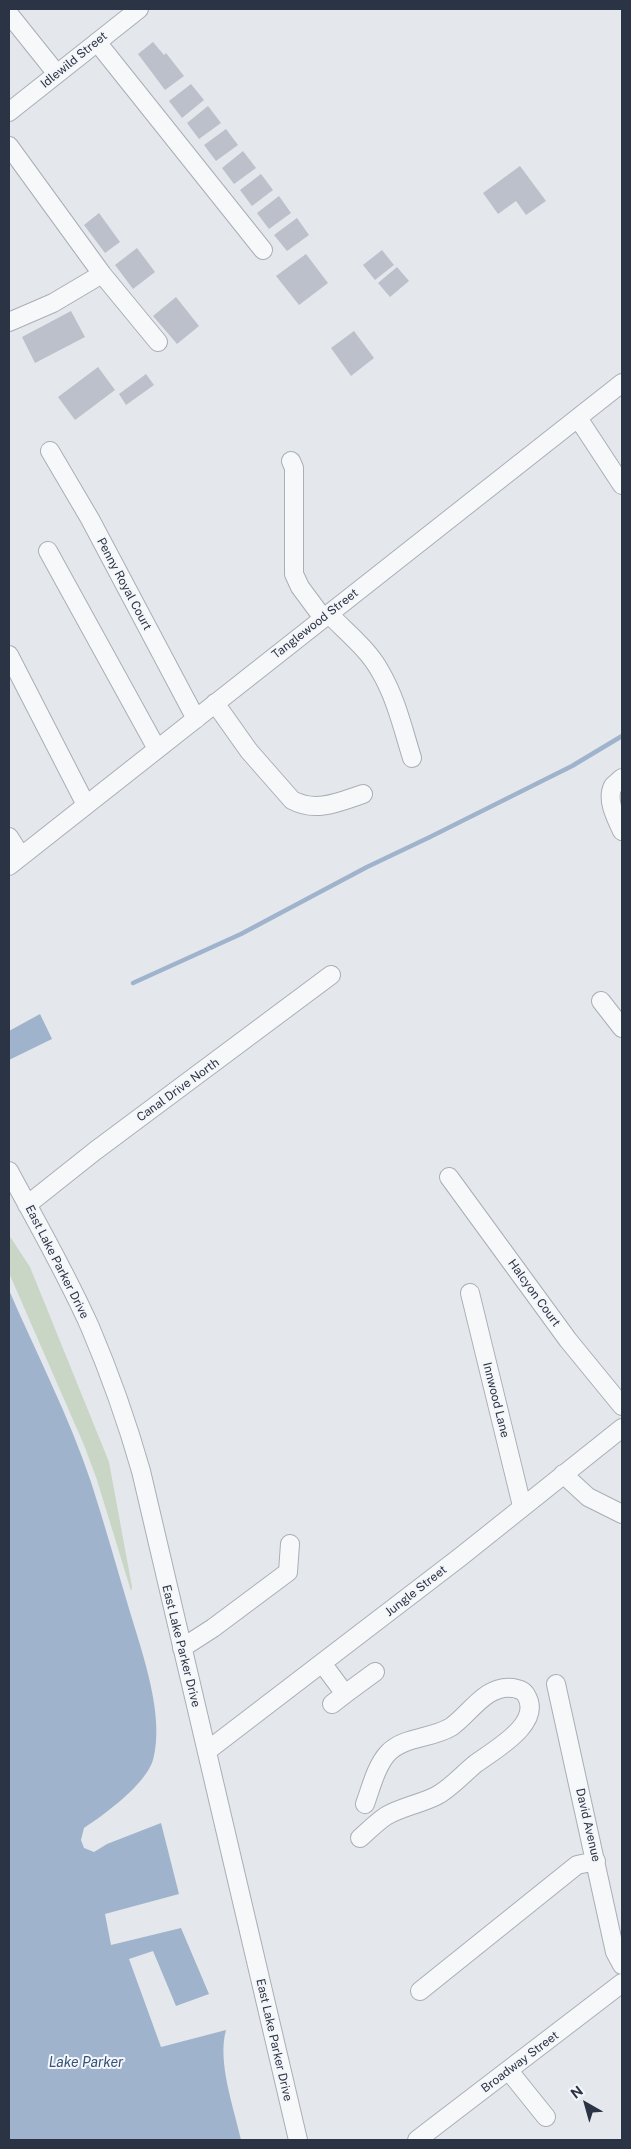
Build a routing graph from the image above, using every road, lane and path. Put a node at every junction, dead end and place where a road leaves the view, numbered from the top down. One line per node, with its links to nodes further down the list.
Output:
1 (139, 9): 3 (street, Idlewild Street)
2 (9, 14): 4 (street)
3 (97, 42): 4 (street, Idlewild Street); 7 (street)
4 (57, 74): 5 (street, Idlewild Street)
5 (9, 112)
6 (9, 146): 8 (street)
7 (263, 250)
8 (102, 274): 9 (street); 10 (street)
9 (9, 322)
10 (158, 342)
11 (622, 383): 12 (street, Tanglewood Street)
12 (578, 418): 15 (street); 17 (street, Tanglewood Street)
13 (50, 450): 20 (street, Penny Royal Court)
14 (291, 461): 17 (street)
15 (622, 485)
16 (48, 551): 21 (street)
17 (326, 616): 19 (street, Tanglewood Street); 22 (street)
18 (9, 655): 25 (street)
19 (215, 703): 20 (street, Tanglewood Street); 24 (street)
20 (196, 719): 21 (street, Tanglewood Street)
21 (157, 749): 25 (street, Tanglewood Street)
22 (412, 758)
23 (622, 778): 26 (street)
24 (363, 794)
25 (86, 805): 28 (street, Tanglewood Street)
26 (622, 831)
27 (9, 837): 28 (street)
28 (15, 861)
29 (330, 976): 34 (street, Canal Drive North)
30 (601, 1001): 31 (street)
31 (622, 1028)
32 (9, 1171): 34 (street, East Lake Parker Drive)
33 (449, 1177): 36 (street, Halcyon Court)
34 (27, 1205): 42 (street, East Lake Parker Drive)
35 (470, 1293): 39 (street, Innwood Lane)
36 (622, 1406)
37 (622, 1428): 38 (street, Jungle Street)
38 (563, 1474): 39 (street, Jungle Street); 40 (street)
39 (522, 1506): 43 (street, Jungle Street)
40 (622, 1514)
41 (290, 1544): 42 (street)
42 (182, 1648): 46 (street, East Lake Parker Drive)
43 (322, 1664): 44 (street); 46 (street, Jungle Street)
44 (375, 1672)
45 (556, 1684): 49 (street, David Avenue)
46 (207, 1752): 55 (street, East Lake Parker Drive)
47 (366, 1804): 48 (street)
48 (360, 1838)
49 (596, 1861): 50 (street, David Avenue); 52 (street)
50 (622, 1965)
51 (622, 1982): 53 (street, Broadway Street)
52 (420, 1991)
53 (509, 2070): 54 (street); 56 (street, Broadway Street)
54 (546, 2117)
55 (298, 2140)
56 (417, 2140)

